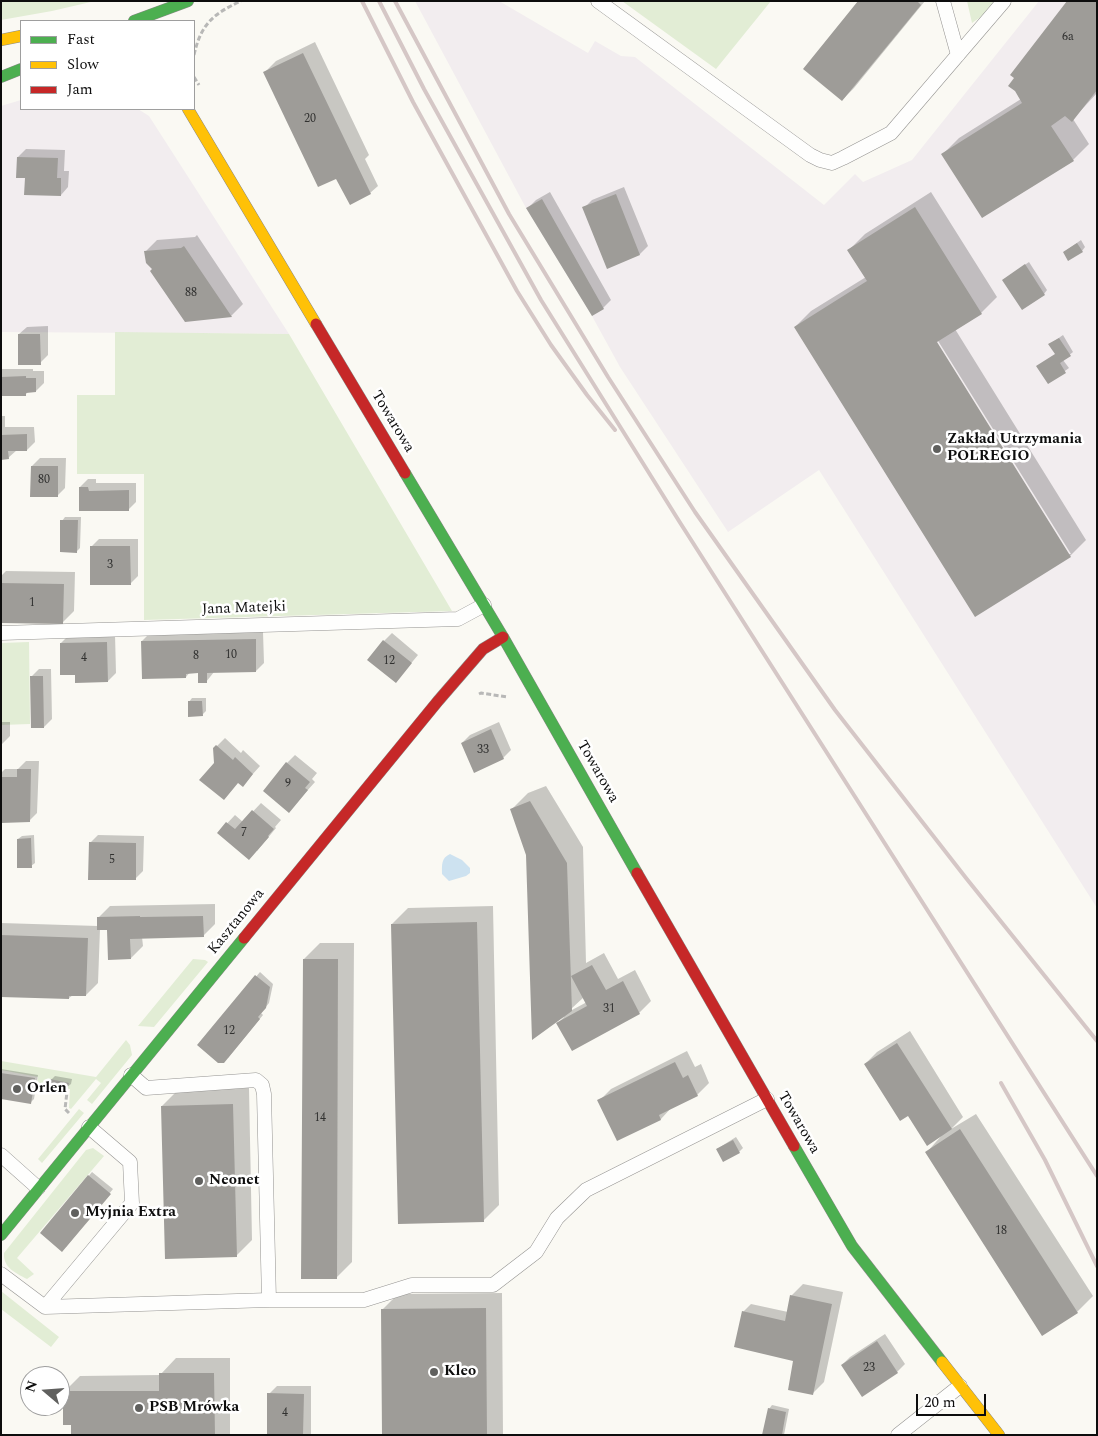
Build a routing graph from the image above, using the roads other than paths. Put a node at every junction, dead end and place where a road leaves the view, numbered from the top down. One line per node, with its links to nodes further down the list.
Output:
1 (598, 1): 8 (lane)
2 (943, 1): 8 (lane)
3 (1004, 1): 8 (lane)
4 (187, 5): 5 (street)
5 (137, 20)
6 (20, 36): 7 (street)
7 (1, 40)
8 (958, 55)
9 (20, 69): 10 (street)
10 (1, 77)
11 (189, 110): 12 (street, Towarowa)
12 (484, 606): 13 (lane, Jana Matejki); 14 (street, Towarowa)
13 (1, 633)
14 (503, 637): 15 (street, Kasztanowa); 16 (street, Towarowa)
15 (131, 1075): 17 (street, Kasztanowa); 22 (lane)
16 (767, 1099): 22 (lane); 24 (street, Towarowa)
17 (89, 1127): 19 (street, Kasztanowa); 23 (lane)
18 (1, 1155): 19 (lane)
19 (38, 1188): 20 (street, Kasztanowa)
20 (1, 1235)
21 (1, 1274): 23 (lane)
22 (269, 1300): 23 (lane)
23 (46, 1307)
24 (960, 1386): 25 (lane); 26 (street, Towarowa)
25 (898, 1435)
26 (999, 1435)

